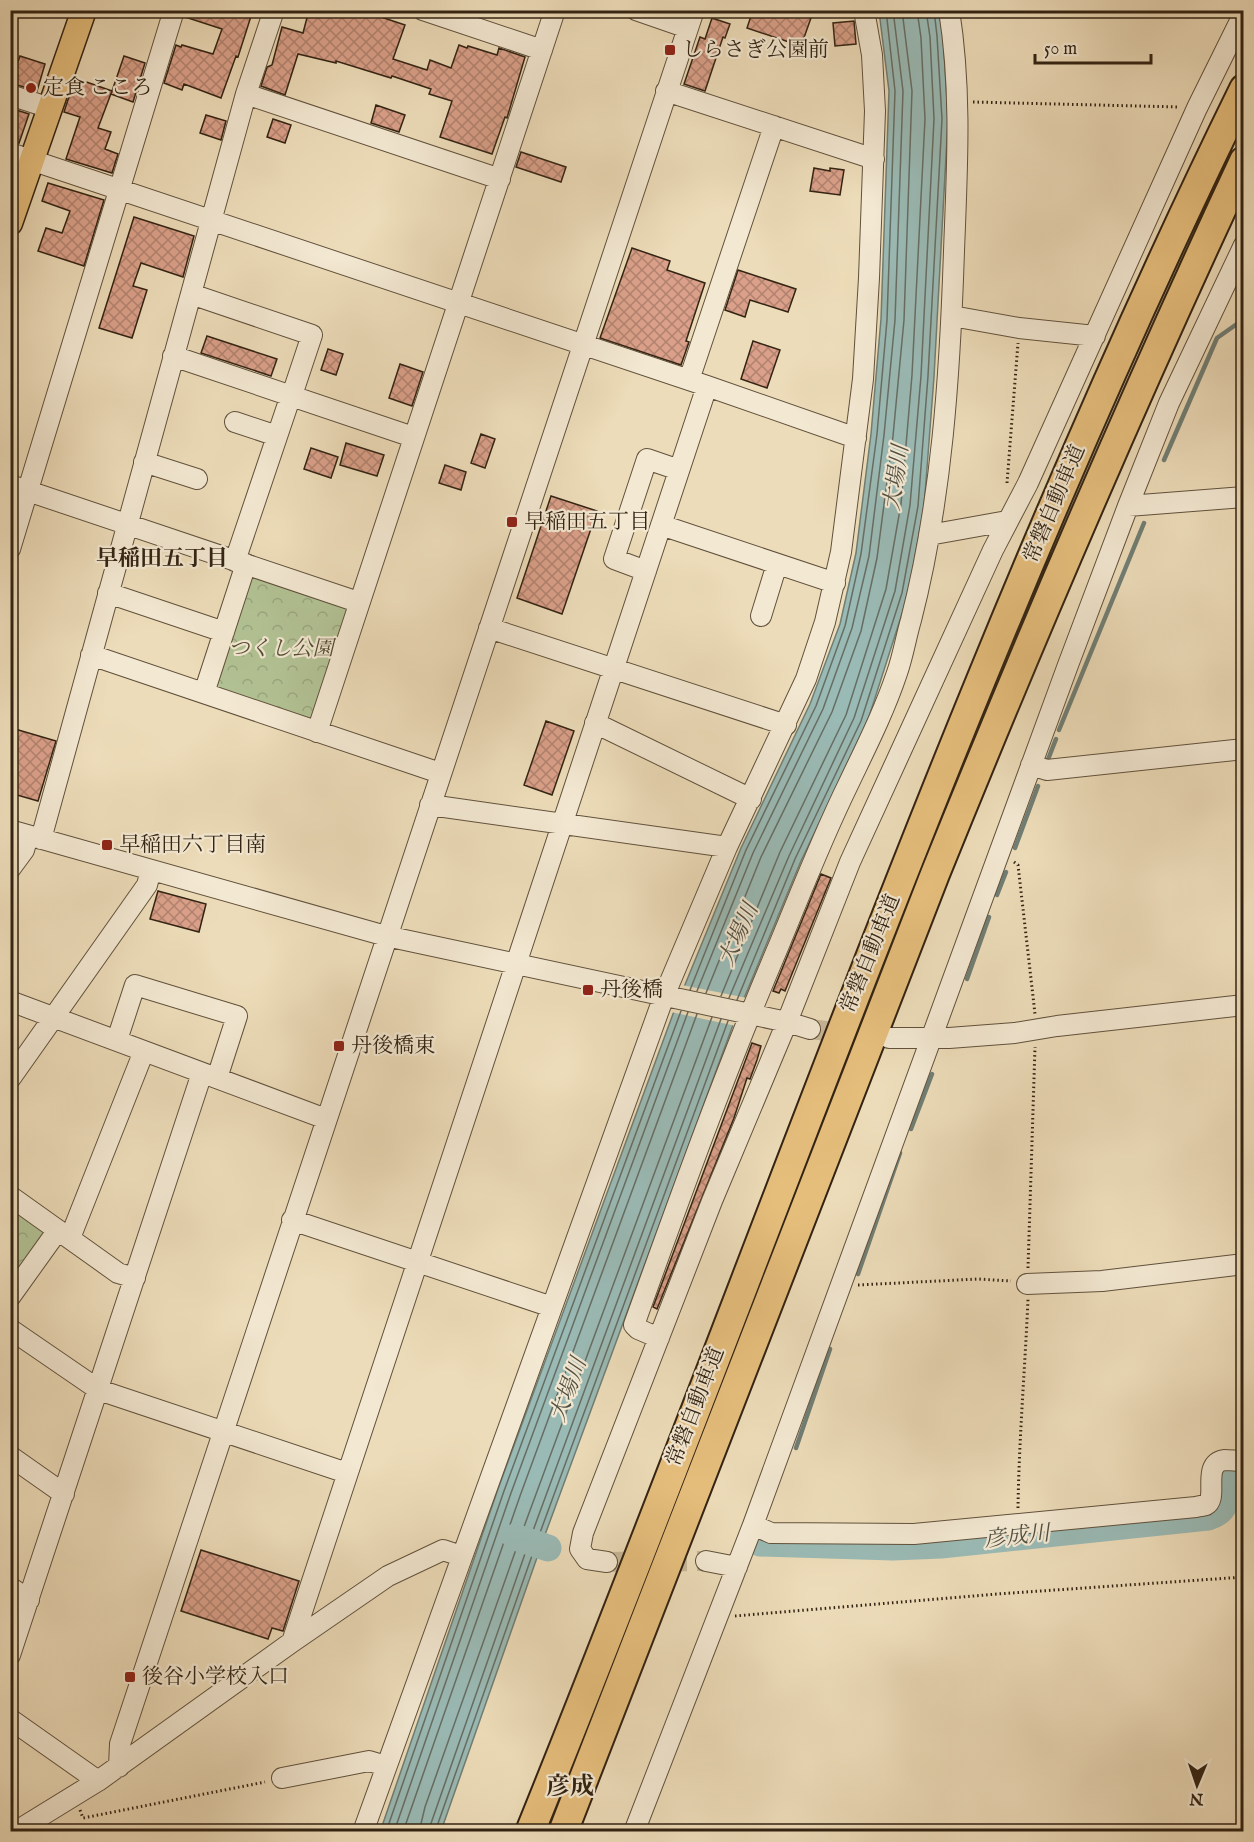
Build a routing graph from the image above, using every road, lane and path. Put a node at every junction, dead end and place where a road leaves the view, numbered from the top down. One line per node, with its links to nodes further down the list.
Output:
1 (84, 10): 18 (main road)
2 (174, 10): 25 (street)
3 (274, 10): 16 (street)
4 (423, 10): 10 (street)
5 (555, 10): 12 (street)
6 (636, 10): 11 (street)
7 (949, 10): 17 (street)
8 (859, 12): 22 (street)
9 (1244, 13): 19 (street)
10 (460, 16): 12 (street)
11 (691, 19): 14 (street)
12 (542, 50): 24 (street)
13 (1244, 89): 137 (highway, 常磐自動車道)
14 (666, 91): 20 (street); 34 (street)
15 (10, 94): 18 (street)
16 (246, 94): 24 (street); 26 (street)
17 (959, 102): 19 (path); 31 (street)
18 (50, 108): 21 (main road)
19 (1197, 108): 33 (street)
20 (774, 126): 22 (street); 36 (street)
21 (21, 156): 25 (street); 27 (main road)
22 (874, 159): 41 (street)
23 (1244, 161): 138 (highway, 常磐自動車道)
24 (500, 178): 30 (street)
25 (120, 188): 26 (street); 45 (street)
26 (212, 220): 29 (street); 30 (street)
27 (10, 223)
28 (1244, 245): 47 (street)
29 (191, 294): 35 (street); 37 (street)
30 (458, 304): 34 (street); 40 (street)
31 (952, 316): 32 (street); 51 (street)
32 (1019, 328): 33 (street); 48 (path)
33 (1095, 336): 48 (street)
34 (582, 345): 36 (street); 60 (street)
35 (173, 356): 37 (street); 42 (street)
36 (698, 383): 41 (street); 43 (street)
37 (291, 395): 39 (street); 40 (street)
38 (235, 422): 39 (street)
39 (277, 436): 53 (street)
40 (413, 437): 58 (street)
41 (856, 438): 56 (street)
42 (144, 462): 44 (street); 49 (street)
43 (679, 470): 50 (street); 55 (street)
44 (197, 479)
45 (19, 488): 49 (street); 52 (street)
46 (1244, 497): 47 (street)
47 (1128, 506): 69 (street)
48 (1006, 521): 51 (street); 71 (street)
49 (127, 524): 53 (street); 57 (street)
50 (661, 525): 54 (street); 55 (street)
51 (929, 535): 72 (street)
52 (10, 549)
53 (240, 562): 58 (street); 61 (street)
54 (777, 564): 56 (street); 59 (street)
55 (646, 571): 63 (street)
56 (835, 582): 66 (street)
57 (108, 593): 61 (street); 62 (street)
58 (358, 602): 67 (street)
59 (761, 616)
60 (489, 628): 63 (street); 70 (street)
61 (224, 632): 64 (street)
62 (91, 656): 64 (street); 76 (street)
63 (614, 669): 65 (street); 66 (street)
64 (204, 693): 67 (street)
65 (595, 723): 73 (street); 75 (street)
66 (786, 725): 73 (street)
67 (316, 732): 70 (street)
68 (1244, 749): 69 (street)
69 (1031, 765): 78 (street)
70 (440, 773): 74 (street)
71 (882, 791): 72 (street); 88 (street)
72 (844, 793): 86 (street)
73 (751, 799): 77 (street)
74 (430, 804): 75 (street); 81 (street)
75 (562, 823): 77 (street); 82 (street)
76 (27, 835): 79 (street); 80 (street)
77 (727, 847): 83 (street)
78 (1000, 852): 90 (path); 92 (street)
79 (10, 869)
80 (152, 870): 81 (street); 87 (street)
81 (386, 936): 82 (street); 98 (street)
82 (516, 964): 83 (street); 102 (street)
83 (668, 997): 86 (street); 108 (street)
84 (10, 1001): 87 (street)
85 (1244, 1005): 90 (street)
86 (748, 1014): 88 (street); 110 (street)
87 (54, 1017): 93 (street); 94 (street)
88 (787, 1022): 89 (street); 110 (street)
89 (813, 1023)
90 (1036, 1030): 92 (street); 106 (path)
91 (892, 1033): 92 (street)
92 (931, 1038): 105 (street)
93 (117, 1040): 95 (street); 96 (street)
94 (19, 1050): 97 (street)
95 (144, 1051): 96 (street); 101 (street)
96 (210, 1076): 98 (street); 104 (street)
97 (10, 1078)
98 (326, 1119): 100 (street)
99 (10, 1196): 101 (street)
100 (292, 1220): 102 (street); 112 (street)
101 (64, 1234): 104 (street); 107 (street)
102 (417, 1262): 108 (street); 115 (street)
103 (1244, 1264): 106 (street)
104 (135, 1278): 111 (street)
105 (841, 1281): 106 (path); 117 (street)
106 (1027, 1283): 118 (path)
107 (10, 1297)
108 (552, 1307): 119 (street)
109 (10, 1329): 111 (street)
110 (659, 1338): 121 (street)
111 (99, 1390): 112 (street); 116 (street)
112 (223, 1432): 115 (street); 131 (street)
113 (10, 1456): 116 (street)
114 (1244, 1461): 118 (street)
115 (347, 1473): 127 (street)
116 (64, 1494): 125 (street)
117 (753, 1525): 118 (street); 122 (street)
118 (1017, 1525)
119 (461, 1556): 127 (street); 130 (street)
120 (706, 1561): 122 (street)
121 (608, 1562)
122 (737, 1567): 126 (street)
123 (1244, 1577): 126 (path)
124 (10, 1587): 125 (street)
125 (29, 1600): 128 (street)
126 (718, 1613): 139 (street)
127 (292, 1642): 131 (street)
128 (10, 1655)
129 (10, 1719): 133 (street)
130 (386, 1766): 132 (street); 136 (street)
131 (119, 1767): 133 (street)
132 (282, 1778): 134 (path)
133 (98, 1781): 134 (street)
134 (75, 1796): 135 (street)
135 (15, 1832)
136 (363, 1832)
137 (530, 1832)
138 (563, 1832)
139 (634, 1832)

